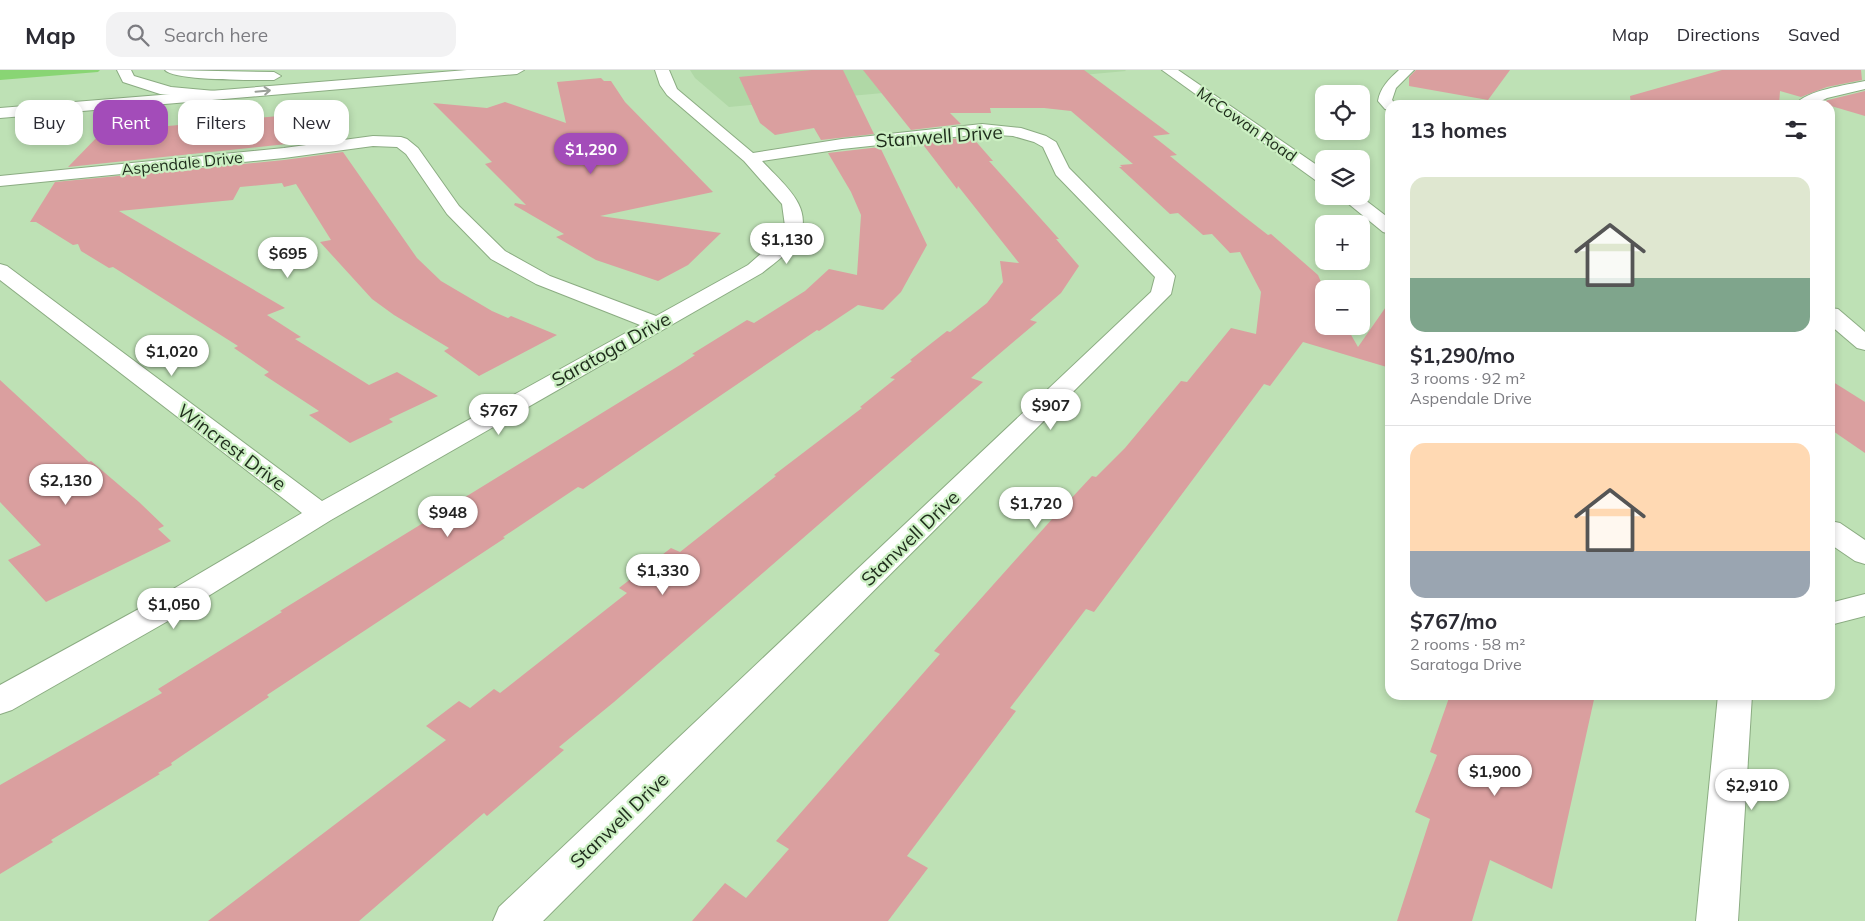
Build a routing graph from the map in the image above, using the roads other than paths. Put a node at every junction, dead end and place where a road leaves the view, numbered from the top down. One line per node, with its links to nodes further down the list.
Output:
1 (124, 70): 10 (street)
2 (172, 70): 10 (street)
3 (351, 70): 8 (street)
4 (517, 70): 12 (street, one-way to 4)
5 (662, 70): 16 (street, Saratoga Drive)
6 (1169, 70): 17 (street, McCowan Road)
7 (1407, 70): 13 (street)
8 (332, 72)
9 (1865, 85): 14 (street)
10 (144, 86): 11 (street); 12 (street)
11 (120, 88)
12 (214, 95): 15 (street)
13 (1385, 100)
14 (1812, 100)
15 (0, 113)
16 (750, 158): 23 (street, Saratoga Drive); 32 (street, Stanwell Drive)
17 (1315, 172)
18 (1, 182): 23 (street, Aspendale Drive)
19 (1360, 205): 20 (street)
20 (1385, 224)
21 (0, 270): 25 (street, Wincrest Drive)
22 (1835, 318): 24 (street)
23 (656, 324): 25 (street, Saratoga Drive)
24 (1865, 343)
25 (321, 514): 31 (street, Saratoga Drive)
26 (1835, 533): 27 (street)
27 (1865, 554)
28 (1865, 605): 29 (street)
29 (1835, 613)
30 (1735, 700): 33 (street)
31 (0, 701)
32 (514, 921)
33 (1717, 921)

